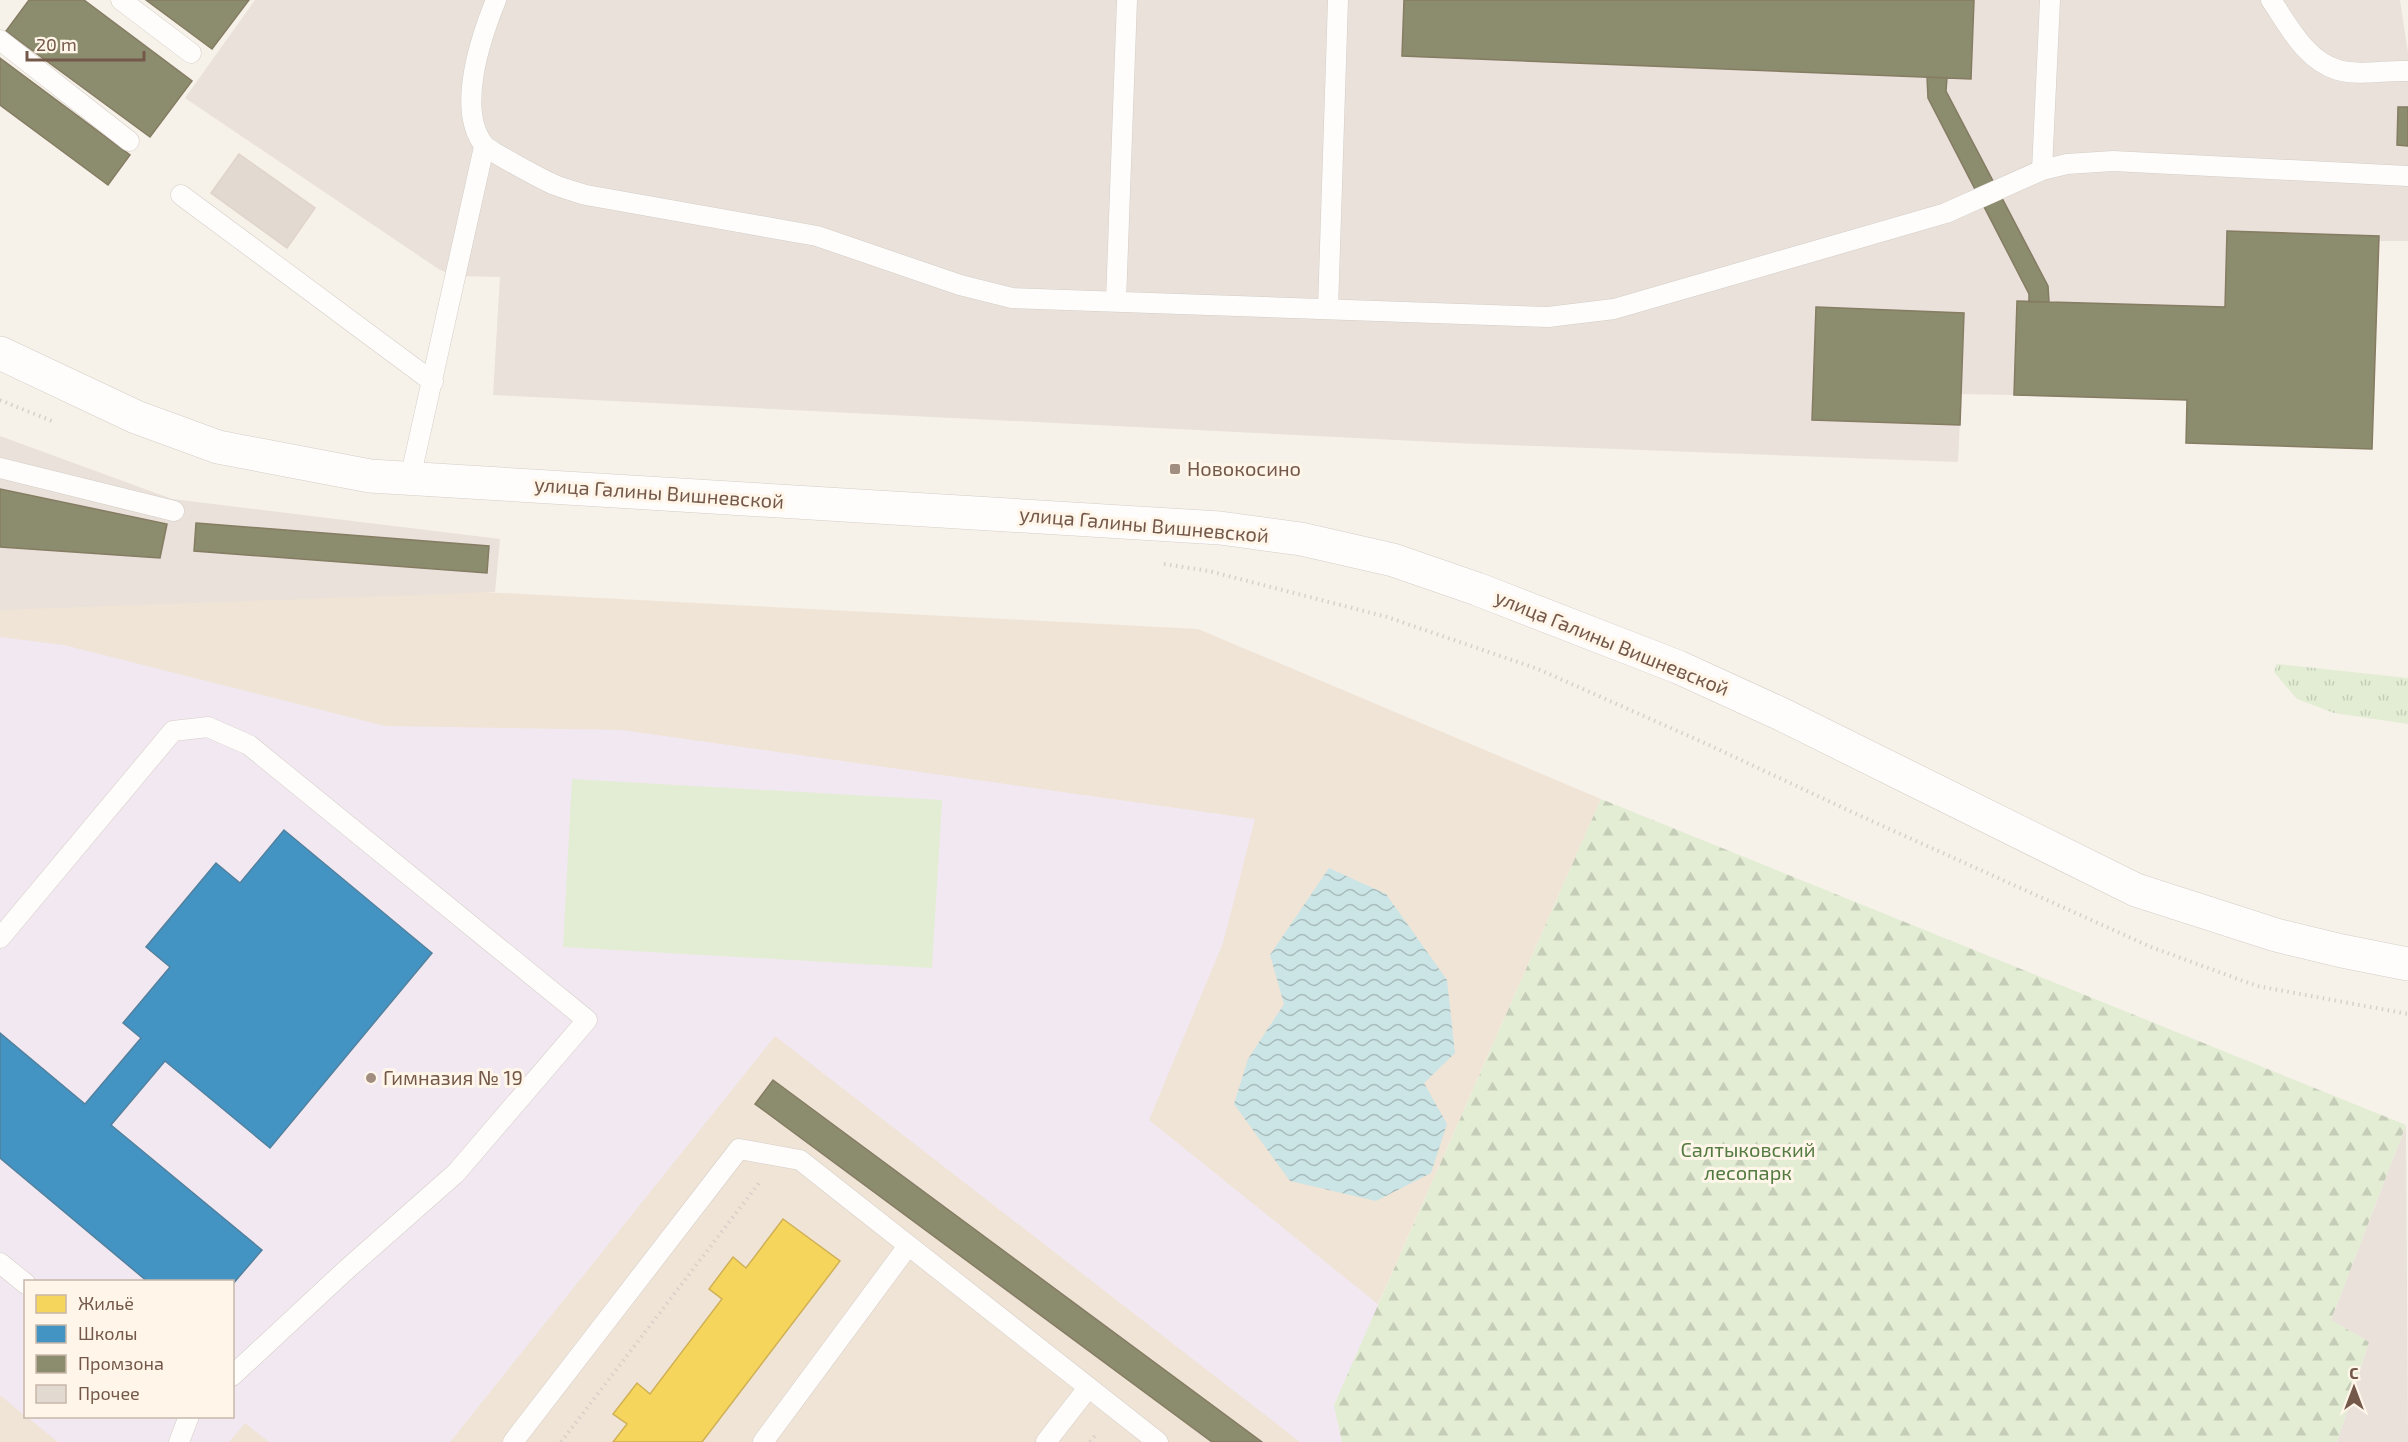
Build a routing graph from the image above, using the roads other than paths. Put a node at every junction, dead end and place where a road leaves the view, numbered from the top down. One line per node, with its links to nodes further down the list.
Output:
1 (122, 0): 8 (lane)
2 (496, 0): 11 (lane)
3 (1127, 0): 15 (lane)
4 (1338, 0): 16 (lane)
5 (2050, 0): 12 (lane)
6 (2271, 0): 9 (lane)
7 (0, 40): 10 (lane)
8 (191, 53)
9 (2408, 71)
10 (129, 141)
11 (484, 147): 15 (lane); 18 (lane)
12 (2042, 170): 13 (lane); 16 (lane)
13 (2408, 176)
14 (181, 195): 18 (lane)
15 (1116, 301): 16 (lane)
16 (1328, 309)
17 (0, 353): 20 (street, улица Галины Вишневской)
18 (433, 382): 20 (lane)
19 (0, 468): 21 (lane)
20 (410, 479): 23 (street, улица Галины Вишневской)
21 (174, 511)
22 (0, 938): 27 (lane)
23 (2408, 964)
24 (908, 1246): 28 (lane); 31 (lane); 32 (lane)
25 (0, 1263): 26 (lane)
26 (24, 1282)
27 (234, 1374)
28 (1088, 1388): 33 (lane); 34 (lane)
29 (188, 1418): 30 (lane)
30 (179, 1442)
31 (513, 1442)
32 (763, 1442)
33 (1046, 1442)
34 (1158, 1442)

